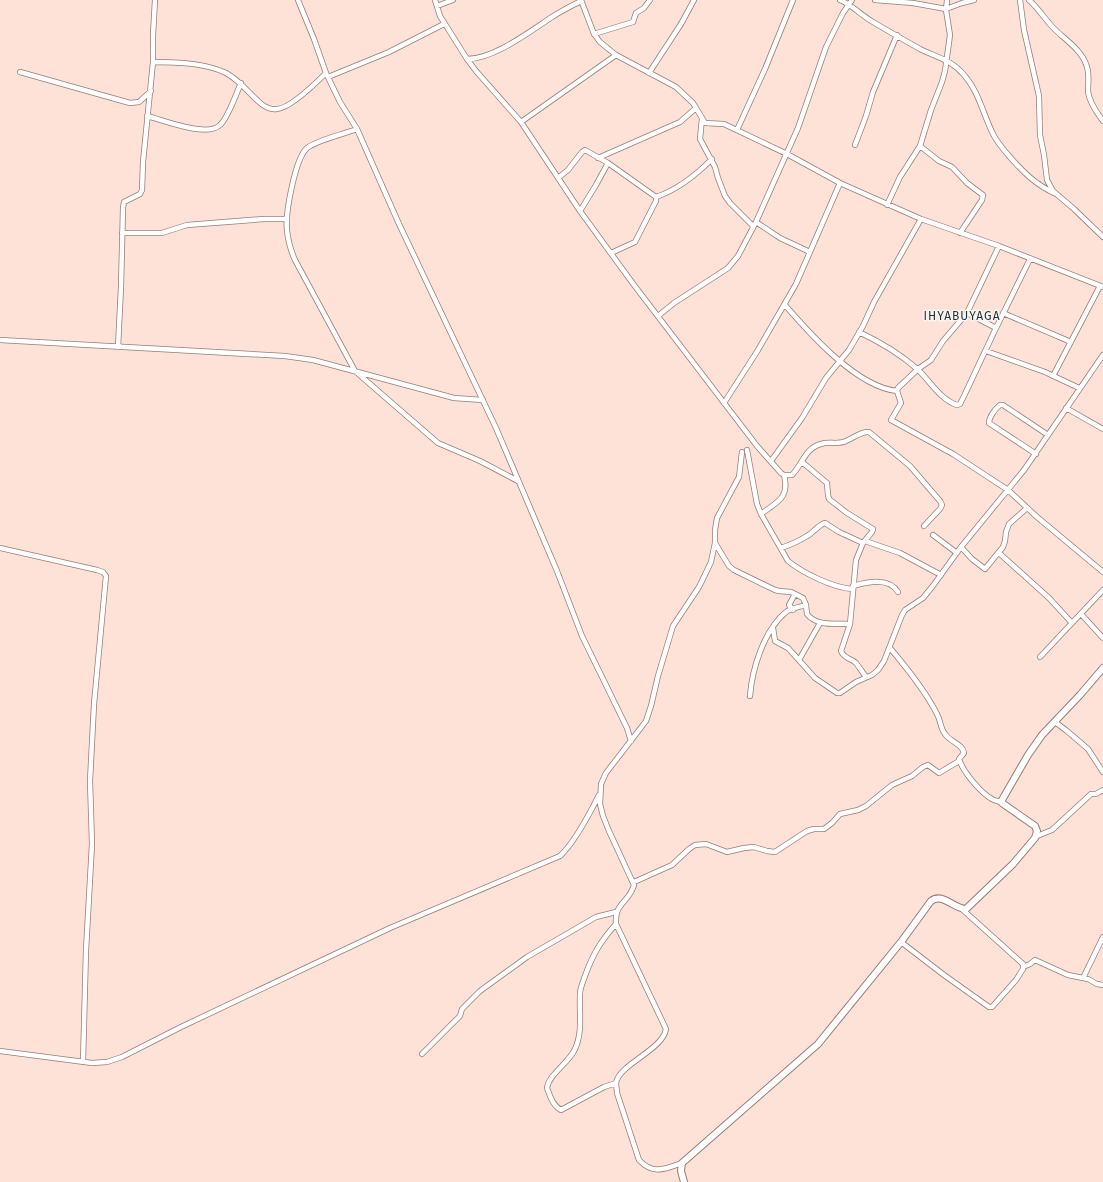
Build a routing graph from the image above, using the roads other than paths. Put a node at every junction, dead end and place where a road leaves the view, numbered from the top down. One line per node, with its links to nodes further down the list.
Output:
1 (155, 0): 24 (street)
2 (298, 0): 27 (street)
3 (435, 0): 16 (street)
4 (453, 0): 16 (street)
5 (650, 0): 19 (street)
6 (694, 0): 26 (street)
7 (793, 0): 36 (street)
8 (840, 0): 15 (street)
9 (875, 0): 17 (street)
10 (947, 0): 17 (street)
11 (974, 0): 17 (street)
12 (1020, 0): 45 (street)
13 (1028, 0): 33 (street)
14 (581, 1): 19 (street); 22 (street)
15 (851, 2): 20 (street); 39 (street)
16 (437, 6): 18 (street)
17 (946, 9): 23 (street)
18 (444, 24): 22 (street); 27 (street)
19 (594, 34): 21 (street)
20 (897, 35): 23 (street); 37 (street)
21 (616, 55): 26 (street); 34 (street)
22 (467, 59): 34 (street)
23 (946, 60): 38 (street); 45 (street)
24 (153, 62): 28 (street); 29 (street)
25 (20, 72): 29 (street)
26 (649, 73): 30 (street)
27 (327, 75): 28 (street); 35 (street)
28 (241, 83): 31 (street)
29 (151, 91): 31 (street)
30 (696, 108): 32 (street); 40 (street)
31 (148, 116): 52 (street)
32 (702, 118): 36 (street); 41 (street)
33 (1103, 121)
34 (521, 122): 43 (street)
35 (357, 130): 49 (street); 77 (street)
36 (737, 130): 39 (street)
37 (855, 145)
38 (920, 146): 47 (street); 53 (street)
39 (787, 154): 44 (street); 51 (street)
40 (598, 158): 42 (street); 43 (street)
41 (712, 159): 46 (street); 51 (street)
42 (608, 163): 46 (street); 48 (street)
43 (558, 178): 48 (street)
44 (840, 184): 47 (street); 56 (street)
45 (1056, 194): 54 (street)
46 (656, 198): 57 (street)
47 (887, 205): 50 (street)
48 (580, 211): 57 (street)
49 (286, 219): 52 (street); 73 (street)
50 (921, 219): 53 (street); 65 (street)
51 (754, 224): 56 (street); 63 (street)
52 (122, 233): 68 (street)
53 (960, 233): 55 (street)
54 (1103, 237)
55 (999, 246): 58 (street); 61 (street)
56 (810, 252): 60 (street)
57 (611, 253): 63 (street)
58 (1030, 259): 59 (street); 62 (street)
59 (1102, 286): 67 (street)
60 (785, 305): 71 (street); 78 (street)
61 (967, 313): 64 (street); 72 (street)
62 (1004, 313): 64 (street); 67 (street)
63 (658, 316): 78 (street)
64 (996, 328): 69 (street)
65 (859, 332): 71 (street); 72 (street)
66 (0, 340): 68 (street)
67 (1071, 342): 74 (street)
68 (118, 347): 73 (street)
69 (986, 351): 72 (street); 74 (street)
70 (1103, 355): 75 (street)
71 (840, 362): 76 (street); 85 (street)
72 (918, 369): 76 (street)
73 (355, 371): 77 (street); 88 (street)
74 (1053, 376): 75 (street)
75 (1079, 388): 79 (street)
76 (897, 391): 89 (street)
77 (483, 400): 88 (street)
78 (724, 403): 85 (street)
79 (1066, 408): 80 (street); 81 (street)
80 (1103, 429)
81 (1048, 435): 84 (street); 84 (street)
82 (747, 450): 91 (street)
83 (742, 452): 95 (street)
84 (1036, 454): 89 (street)
85 (771, 461): 87 (street)
86 (802, 462): 87 (street); 92 (street); 94 (street)
87 (784, 475): 91 (street)
88 (518, 480): 122 (street)
89 (1008, 490): 90 (street); 96 (street)
90 (1027, 508): 100 (street); 101 (street)
91 (760, 514): 98 (street)
92 (924, 526)
93 (933, 535): 99 (street)
94 (864, 542): 98 (street); 102 (street); 103 (street)
95 (715, 543): 106 (street); 122 (street)
96 (961, 547): 99 (street); 100 (street)
97 (0, 548): 140 (street)
98 (781, 548): 103 (street)
99 (957, 553): 102 (street)
100 (999, 553): 111 (street)
101 (1103, 572)
102 (941, 575): 115 (street)
103 (853, 587): 105 (street); 112 (street)
104 (1103, 590): 109 (street)
105 (898, 592)
106 (795, 594): 107 (street); 108 (street)
107 (806, 605): 108 (street); 110 (street)
108 (793, 610): 113 (street)
109 (1081, 614): 111 (street); 114 (street)
110 (820, 623): 112 (street); 117 (street)
111 (1072, 623): 116 (street)
112 (850, 624): 119 (street)
113 (773, 628): 117 (street); 120 (street)
114 (1103, 638)
115 (890, 648): 119 (street); 123 (street)
116 (1040, 657)
117 (799, 660): 119 (street)
118 (1103, 668): 121 (street)
119 (866, 677)
120 (750, 696)
121 (1055, 722): 124 (street); 127 (street)
122 (631, 741): 126 (street)
123 (959, 761): 127 (street); 129 (street)
124 (1103, 772)
125 (1103, 790): 128 (street)
126 (600, 792): 129 (street); 140 (street)
127 (1001, 802): 128 (street)
128 (1037, 836): 130 (street)
129 (634, 882): 131 (street)
130 (963, 910): 134 (street); 135 (street)
131 (616, 912): 132 (street); 139 (street)
132 (616, 924): 141 (street); 141 (street)
133 (1103, 937): 136 (street)
134 (901, 942): 135 (street); 142 (street)
135 (1024, 967): 136 (street)
136 (1083, 978): 137 (street)
137 (1103, 985)
138 (0, 1051): 140 (street)
139 (422, 1054)
140 (83, 1062)
141 (616, 1083): 142 (street)
142 (682, 1163): 143 (street)
143 (684, 1182)

